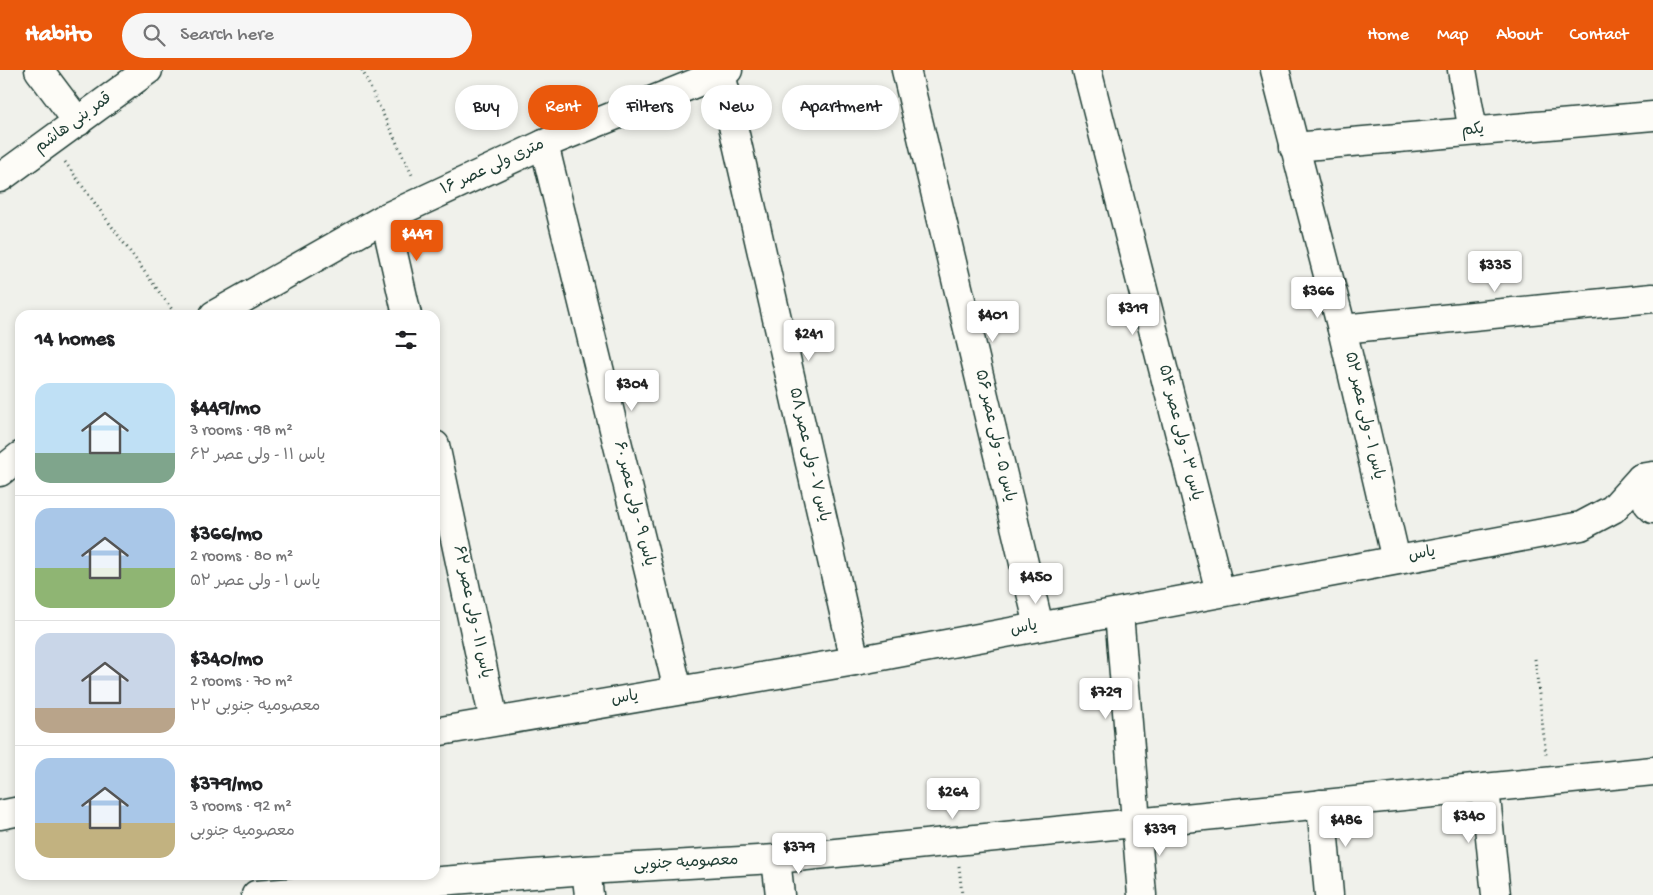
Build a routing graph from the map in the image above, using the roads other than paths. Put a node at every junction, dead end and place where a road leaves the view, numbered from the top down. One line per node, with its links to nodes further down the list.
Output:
1 (39, 70): 9 (street)
2 (148, 70): 9 (street, قمر بنی هاشم)
3 (906, 70): 27 (street, یاس ۵ - ولی عصر ۵۶)
4 (1087, 70): 25 (street, یاس ۳ - ولی عصر ۵۴)
5 (1275, 70): 12 (street, یاس ۱ - ولی عصر ۵۲)
6 (1462, 70): 10 (street)
7 (725, 71): 11 (street, ۱۶ متری ولی عصر); 28 (street, یاس ۷ - ولی عصر ۵۸)
8 (1653, 116): 10 (street, یکم)
9 (78, 122): 13 (street, قمر بنی هاشم)
10 (1474, 130): 12 (street, یکم)
11 (544, 144): 14 (street, ۱۶ متری ولی عصر); 29 (street, یاس ۹ - ولی عصر ۶۰)
12 (1294, 147): 18 (street, یاس ۱ - ولی عصر ۵۲)
13 (0, 178)
14 (385, 218): 16 (street, ۱۶ متری ولی عصر); 17 (street)
15 (1653, 298): 18 (street)
16 (226, 310)
17 (406, 310)
18 (1342, 329): 24 (street, یاس ۱ - ولی عصر ۵۲)
19 (15, 460): 21 (street)
20 (440, 468): 30 (street, یاس ۱۱ - ولی عصر ۶۲)
21 (0, 472)
22 (1647, 477): 23 (street); 24 (street, یاس)
23 (1653, 509)
24 (1396, 560): 25 (street, یاس)
25 (1220, 592): 26 (street, یاس)
26 (1119, 613): 27 (street, یاس); 37 (street)
27 (1039, 626): 28 (street, یاس)
28 (855, 661): 29 (street, یاس)
29 (678, 690): 30 (street, یاس)
30 (494, 720): 31 (street, یاس)
31 (440, 731)
32 (1653, 771): 33 (street, معصومیه جنوبی)
33 (1485, 788): 34 (street, معصومیه جنوبی); 46 (street)
34 (1321, 804): 37 (street, معصومیه جنوبی); 45 (street)
35 (15, 812): 36 (street)
36 (0, 815)
37 (1136, 823): 38 (street, معصومیه جنوبی); 44 (street)
38 (776, 859): 40 (street, معصومیه جنوبی); 43 (street)
39 (351, 881): 41 (street, معصومیه جنوبی); 42 (street, معصومیه جنوبی)
40 (588, 882): 41 (street, معصومیه جنوبی)
41 (394, 890)
42 (256, 895)
43 (780, 895)
44 (1142, 895)
45 (1329, 895)
46 (1496, 895)

